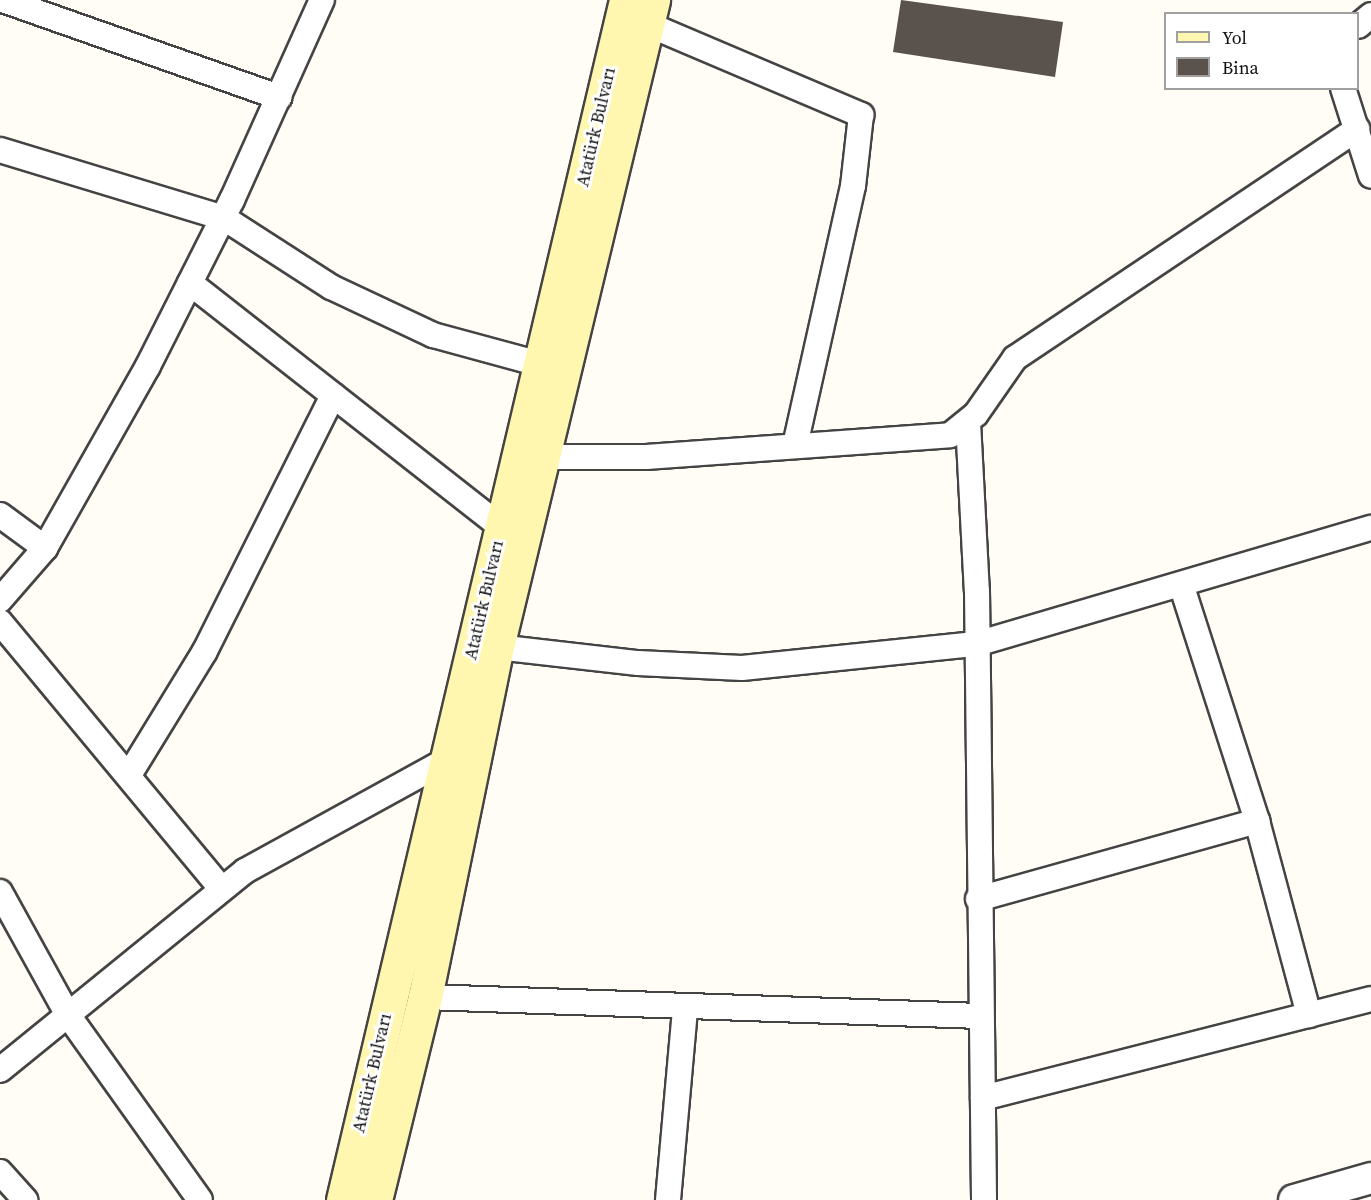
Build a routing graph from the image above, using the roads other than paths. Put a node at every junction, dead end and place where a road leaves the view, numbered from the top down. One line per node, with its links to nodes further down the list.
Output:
1 (3, 0): 8 (street)
2 (322, 0): 8 (street)
3 (626, 0): 14 (main road, Atatürk Bulvarı)
4 (650, 12): 17 (street); 18 (main road, Atatürk Bulvarı)
5 (1371, 15): 6 (street)
6 (1359, 25)
7 (1344, 90): 9 (street)
8 (279, 97): 12 (street)
9 (1357, 129): 11 (street); 16 (street)
10 (0, 150): 12 (street)
11 (1371, 176)
12 (224, 218): 13 (street); 14 (street)
13 (190, 283): 15 (street); 22 (street)
14 (540, 364): 20 (main road, Atatürk Bulvarı)
15 (333, 395): 20 (street); 29 (street)
16 (968, 423): 17 (street); 26 (street)
17 (795, 446): 18 (street)
18 (543, 457): 27 (main road, Atatürk Bulvarı)
19 (0, 515): 22 (street)
20 (501, 527): 28 (main road, Atatürk Bulvarı)
21 (1371, 528): 23 (street)
22 (45, 548): 24 (street)
23 (1182, 587): 26 (street); 30 (street)
24 (0, 600)
25 (0, 622): 29 (street)
26 (976, 644): 27 (street); 33 (street)
27 (497, 647): 34 (main road, Atatürk Bulvarı)
28 (445, 761): 31 (street); 46 (main road, Atatürk Bulvarı)
29 (129, 776): 31 (street)
30 (1257, 821): 33 (street); 38 (street)
31 (222, 890): 37 (street)
32 (0, 892): 37 (street)
33 (978, 899): 39 (street)
34 (424, 997): 36 (street); 47 (main road, Atatürk Bulvarı)
35 (1371, 999): 38 (street)
36 (685, 1008): 39 (street); 48 (street)
37 (68, 1015): 40 (street); 45 (street)
38 (1309, 1015): 41 (street)
39 (981, 1016): 41 (street)
40 (0, 1071)
41 (983, 1098): 49 (street)
42 (0, 1172): 44 (street)
43 (1371, 1178): 50 (street)
44 (25, 1200)
45 (200, 1200)
46 (343, 1200)
47 (375, 1200)
48 (668, 1200)
49 (984, 1200)
50 (1294, 1200)

